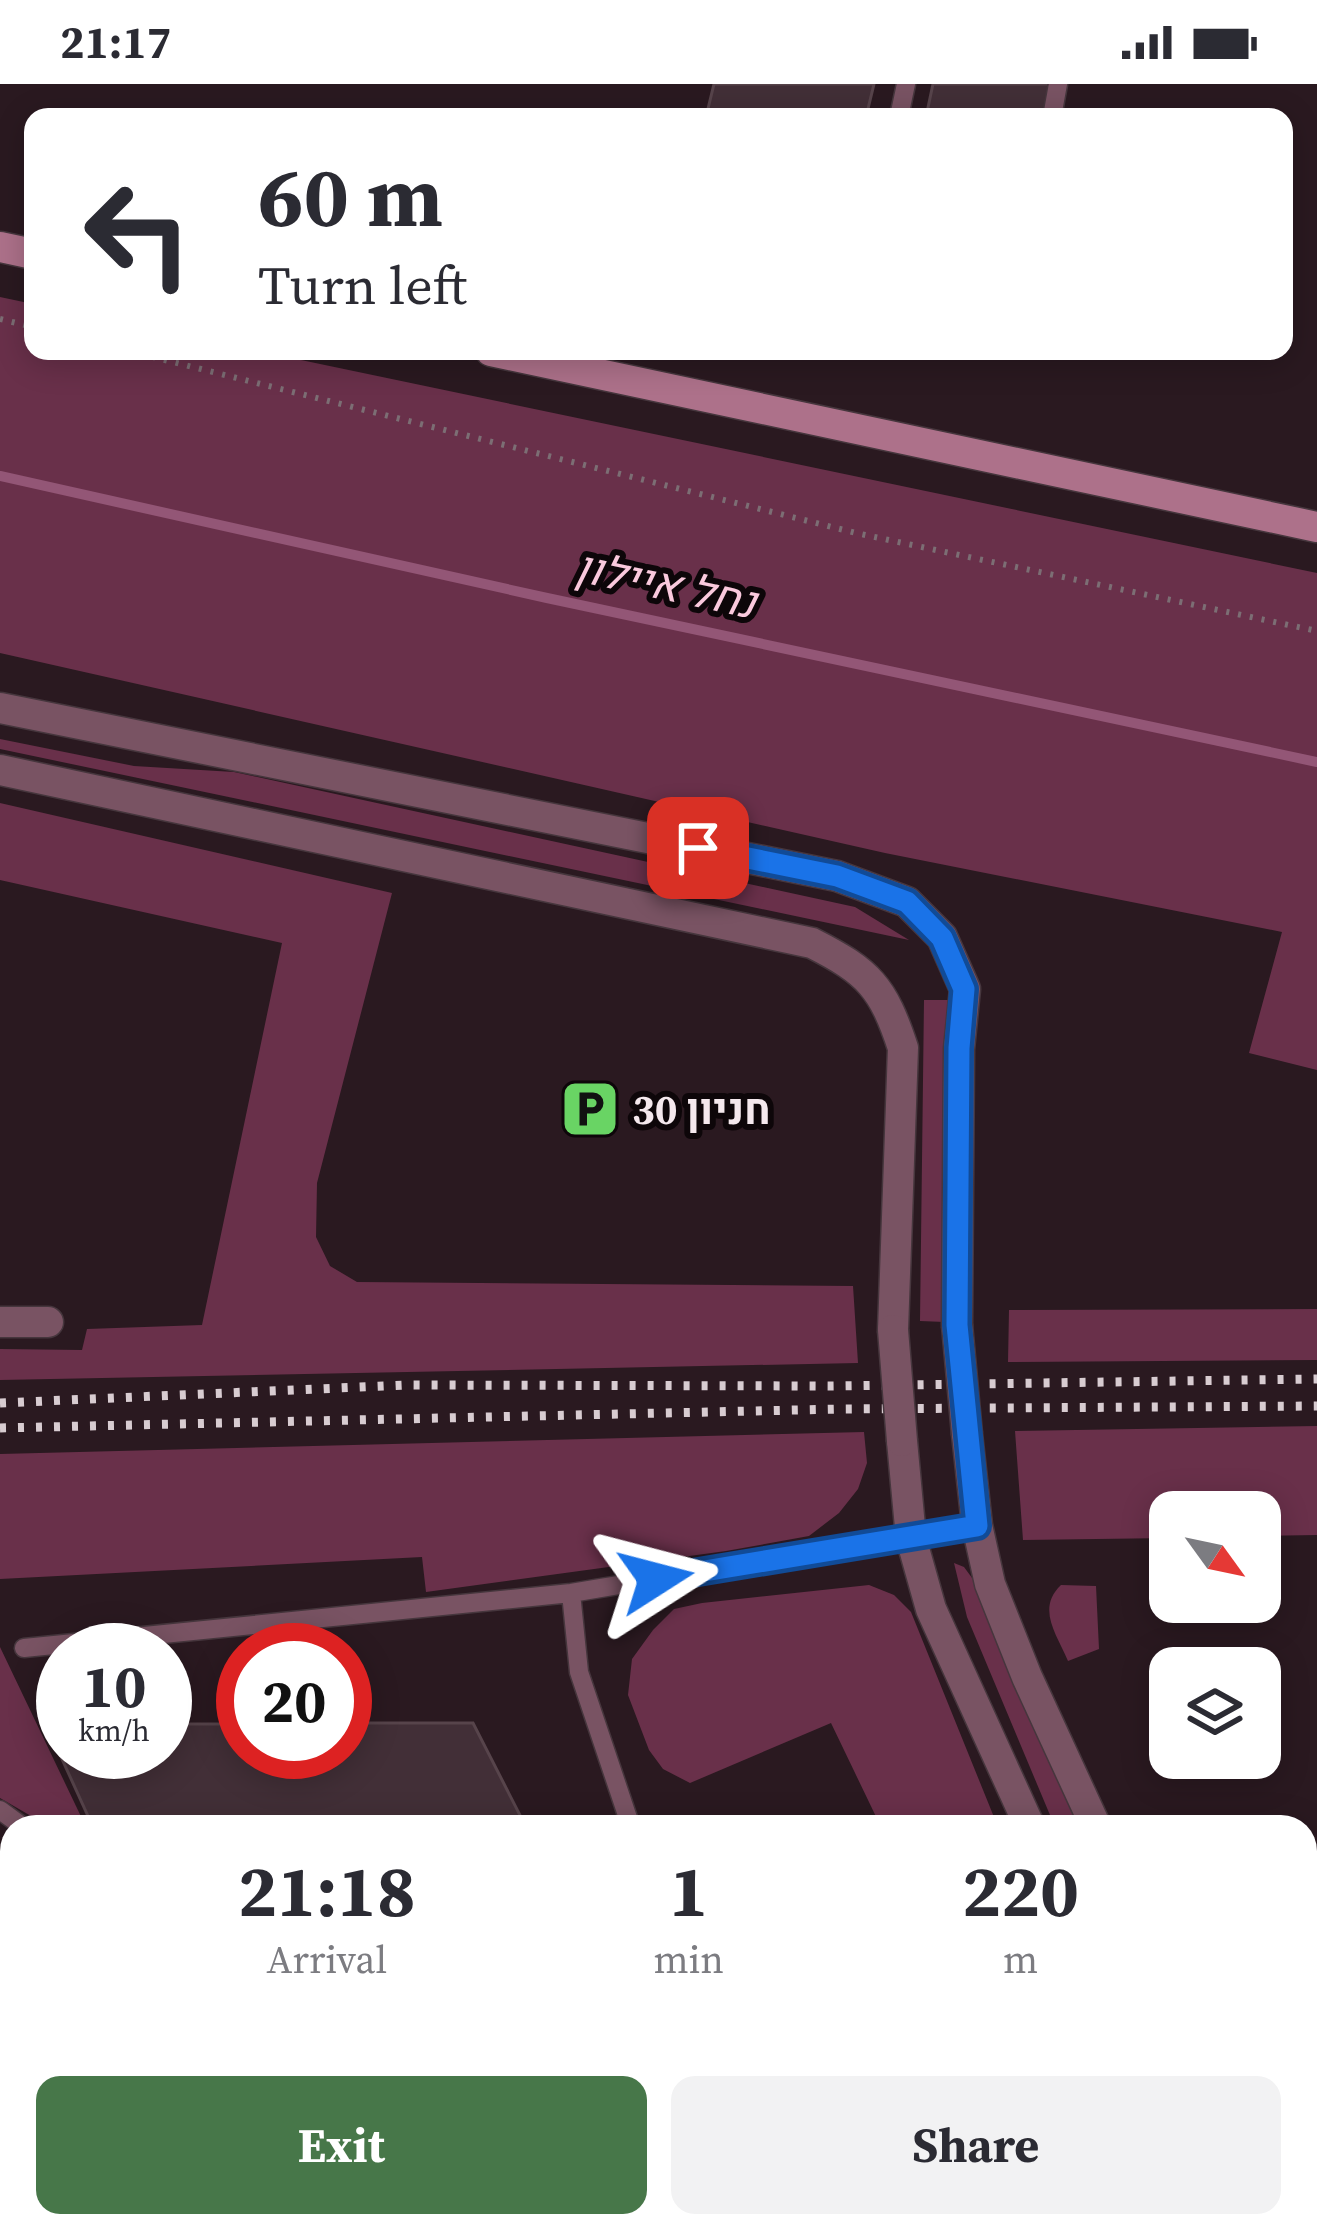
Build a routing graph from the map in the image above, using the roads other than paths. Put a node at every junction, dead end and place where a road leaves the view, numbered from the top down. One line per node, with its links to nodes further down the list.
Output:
1 (533, 360): 2 (main road)
2 (1317, 527)
3 (0, 708): 7 (street, bridge)
4 (0, 770): 8 (street, bridge)
5 (0, 1322): 6 (street)
6 (48, 1322)
7 (977, 1526): 8 (lane); 13 (street)
8 (911, 1538): 9 (lane); 12 (street)
9 (571, 1593): 10 (lane); 11 (lane)
10 (24, 1648)
11 (627, 1815)
12 (1025, 1815)
13 (1090, 1815)

